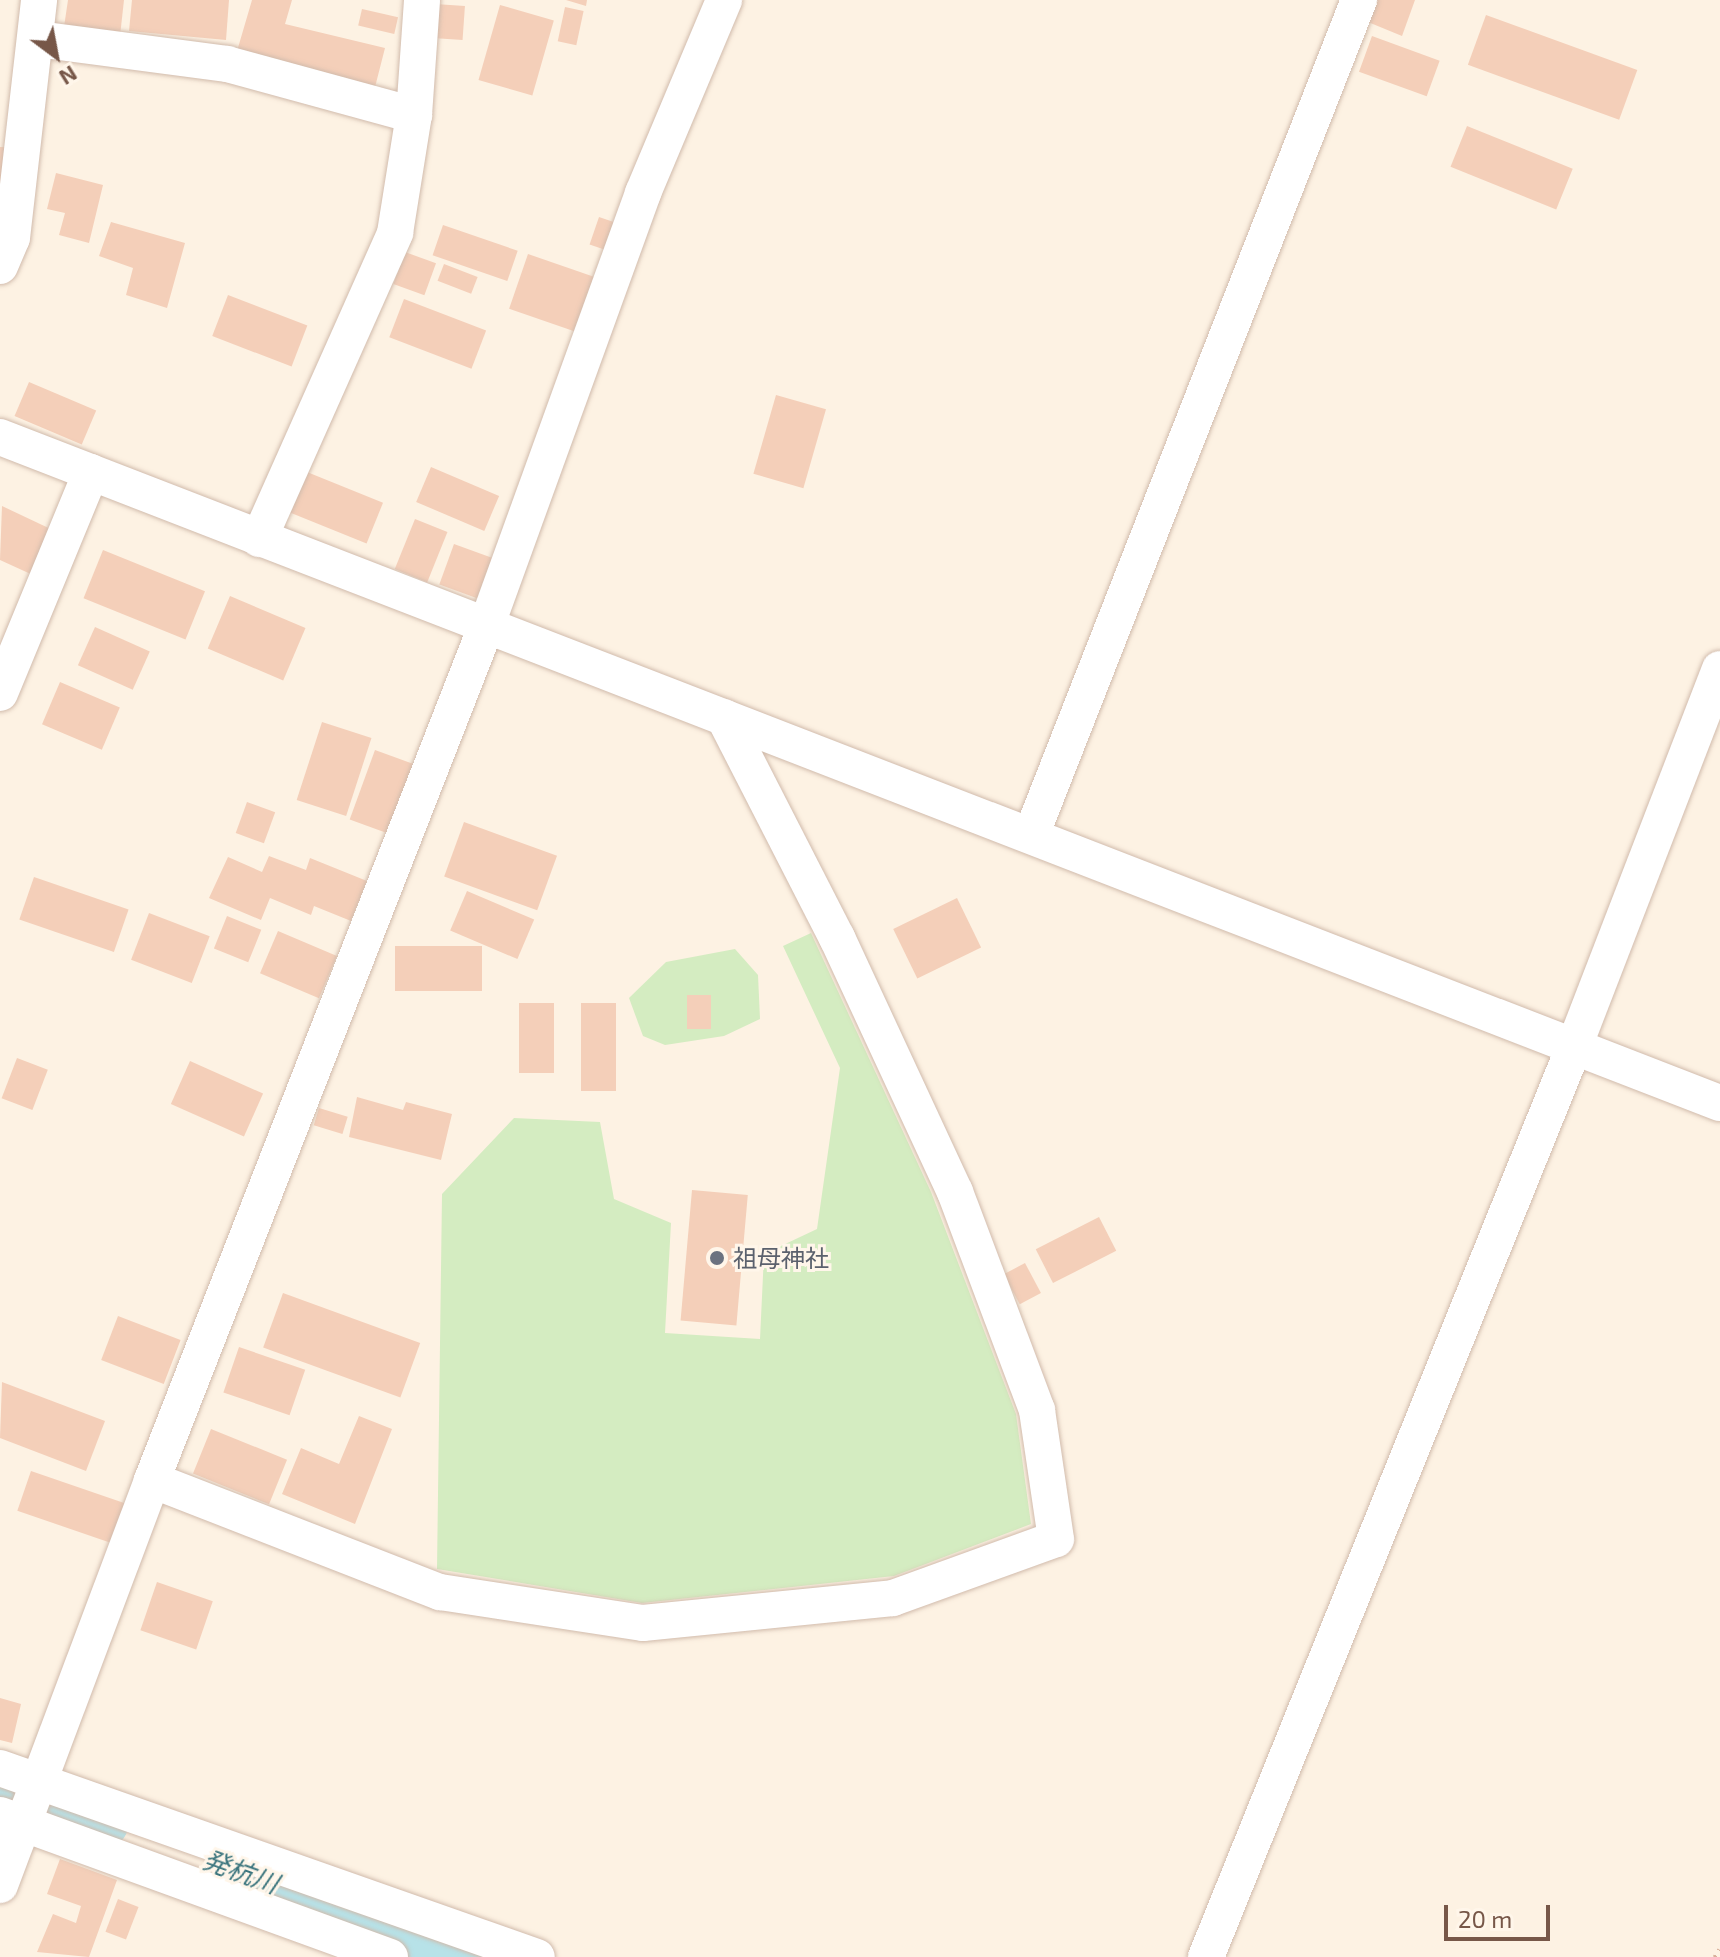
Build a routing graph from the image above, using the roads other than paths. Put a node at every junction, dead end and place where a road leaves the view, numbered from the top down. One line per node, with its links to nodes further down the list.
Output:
1 (39, 0): 5 (street)
2 (422, 0): 6 (street)
3 (724, 0): 11 (street)
4 (1359, 0): 15 (street)
5 (37, 39): 6 (street); 7 (street)
6 (414, 115): 10 (street)
7 (0, 266)
8 (0, 437): 9 (street)
9 (91, 472): 10 (street); 13 (street)
10 (259, 539): 11 (street)
11 (486, 627): 14 (street); 18 (street)
12 (1720, 669): 16 (street)
13 (0, 693)
14 (724, 717): 15 (street); 18 (street)
15 (1032, 833): 16 (street)
16 (1574, 1047): 17 (street); 25 (street)
17 (1720, 1103)
18 (152, 1480): 20 (street)
19 (0, 1768): 20 (street)
20 (40, 1781): 21 (street); 24 (street)
21 (12, 1818): 22 (street); 23 (street)
22 (0, 1885)
23 (390, 1957)
24 (537, 1957)
25 (1206, 1957)

